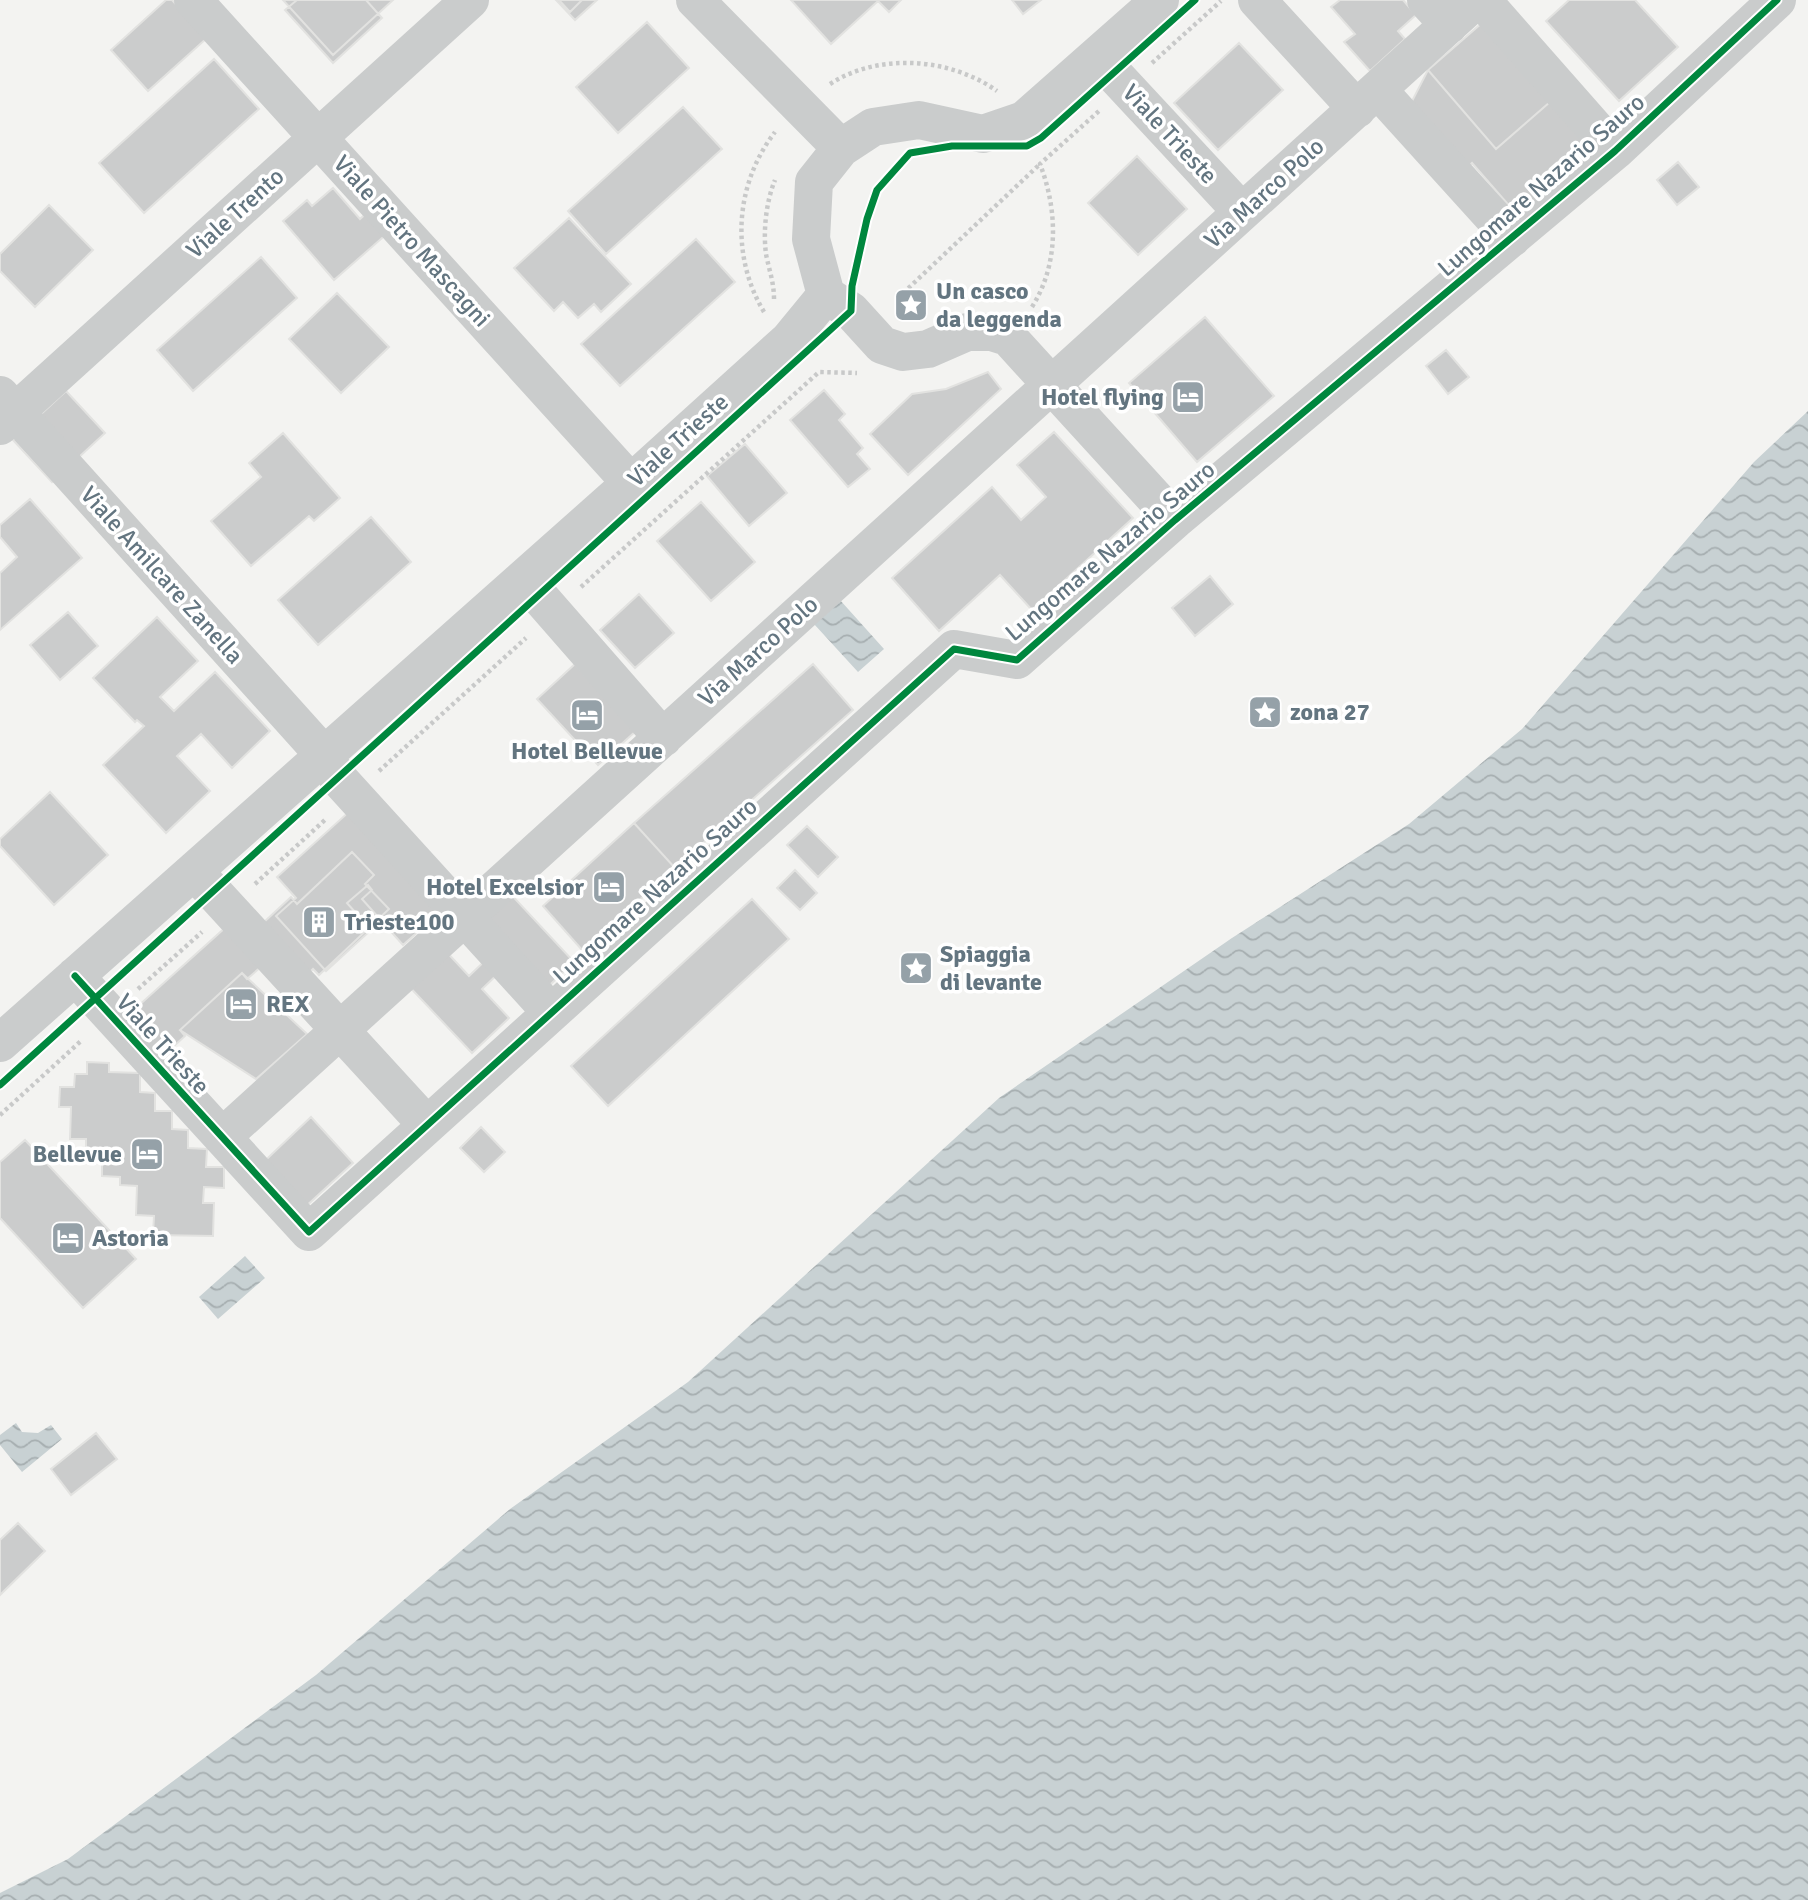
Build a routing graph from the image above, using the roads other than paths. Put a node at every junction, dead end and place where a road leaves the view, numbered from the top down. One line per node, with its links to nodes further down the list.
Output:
1 (193, 0): 11 (street, Viale Pietro Mascagni)
2 (470, 0): 11 (street, Viale Trento)
3 (695, 0): 12 (street)
4 (1160, 0): 9 (street)
5 (1257, 0): 10 (street)
6 (1479, 0): 8 (street, Via Marco Polo); 13 (street, Lungomare Nazario Sauro)
7 (1777, 0): 13 (street, Lungomare Nazario Sauro)
8 (1437, 13): 10 (street, Via Marco Polo)
9 (1097, 56): 12 (street); 14 (street, Viale Trieste)
10 (1367, 99): 14 (street, Via Marco Polo); 15 (street, Lungomare Nazario Sauro)
11 (318, 138): 18 (street, Viale Trento); 19 (street, Viale Pietro Mascagni)
12 (841, 148): 16 (street)
13 (1615, 150): 15 (street, Lungomare Nazario Sauro)
14 (1242, 212): 17 (street, Via Marco Polo)
15 (1511, 238): 20 (street, Lungomare Nazario Sauro)
16 (826, 295): 17 (street); 19 (street, Viale Trieste)
17 (1051, 385): 20 (street); 22 (street, Via Marco Polo)
18 (5, 411): 23 (street, Viale Amilcare Zanella)
19 (631, 483): 21 (street, Viale Trieste)
20 (1175, 520): 27 (street, Lungomare Nazario Sauro)
21 (524, 579): 22 (street); 23 (street, Viale Trieste)
22 (663, 738): 25 (street, Via Marco Polo)
23 (324, 755): 24 (street, Viale Trieste); 25 (street, Viale Amilcare Zanella)
24 (194, 871): 26 (street, Viale Trieste); 28 (street)
25 (465, 917): 27 (street); 28 (street, Via Marco Polo)
26 (75, 976): 29 (street, Viale Trieste); 31 (street, Viale Trieste)
27 (551, 1011): 30 (street, Lungomare Nazario Sauro)
28 (340, 1030): 30 (street); 31 (street, Via Marco Polo)
29 (0, 1043)
30 (426, 1125): 31 (street, Lungomare Nazario Sauro)
31 (222, 1137)

